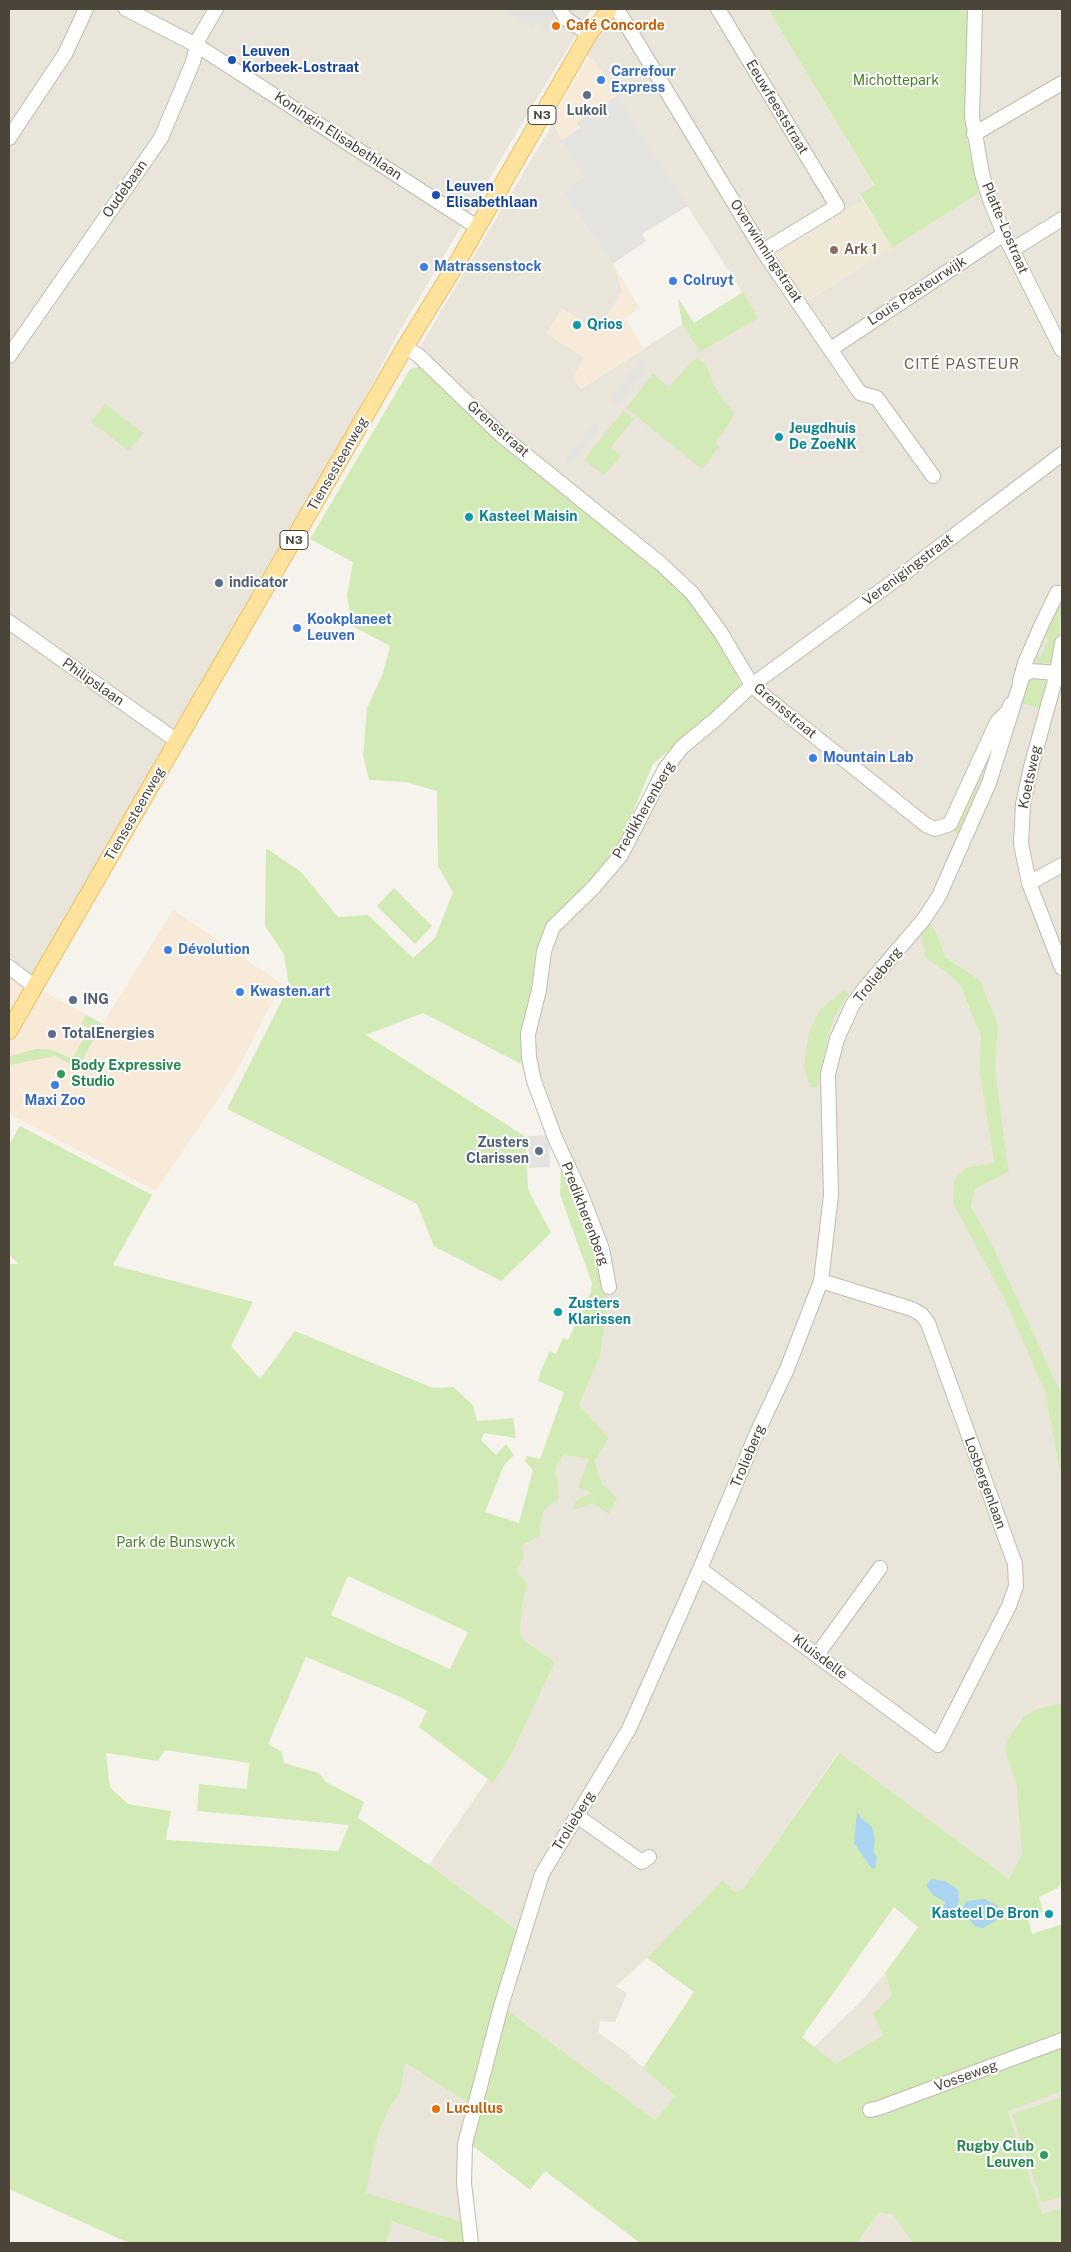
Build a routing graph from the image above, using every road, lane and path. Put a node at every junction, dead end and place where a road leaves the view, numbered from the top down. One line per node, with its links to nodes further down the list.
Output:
1 (86, 9): 14 (street)
2 (126, 9): 11 (street, Koningin Elisabethlaan)
3 (216, 9): 11 (street, Oudebaan)
4 (560, 9): 10 (street)
5 (600, 9): 10 (main road, Tiensesteenweg / N3)
6 (609, 9): 10 (main road, Tiensesteenweg / N3)
7 (617, 9): 19 (street, Overwinningstraat)
8 (718, 9): 19 (street, Eeuwfeeststraat)
9 (975, 9): 13 (street, Platte-Lostraat)
10 (592, 30): 16 (main road, Tiensesteenweg / N3)
11 (198, 46): 16 (street, Koningin Elisabethlaan); 23 (street, Oudebaan)
12 (1062, 84): 13 (street)
13 (974, 134): 17 (street, Platte-Lostraat)
14 (9, 138)
15 (1062, 219): 18 (street)
16 (478, 227): 20 (main road, Tiensesteenweg / N3)
17 (1004, 234): 18 (street, Platte-Lostraat); 21 (street, Louis Pasteurwijk)
18 (1012, 250): 22 (street, Platte-Lostraat)
19 (763, 251): 21 (street, Overwinningstraat)
20 (405, 347): 32 (street, Grensstraat); 33 (main road, Tiensesteenweg / N3)
21 (831, 349): 26 (street, Overwinningstraat)
22 (1062, 350)
23 (9, 356)
24 (1062, 454): 25 (street, Verenigingstraat)
25 (1056, 465): 32 (street, Verenigingstraat)
26 (933, 476)
27 (1062, 592): 31 (street, Grensstraat)
28 (9, 622): 33 (street, Philipslaan)
29 (1062, 643): 30 (street, Koetsweg)
30 (1060, 673): 31 (street); 35 (street, Koetsweg)
31 (1023, 675): 32 (street, Grensstraat); 40 (street, Trolieberg)
32 (752, 685): 41 (street, Predikherenberg)
33 (177, 742): 38 (main road, Tiensesteenweg / N3)
34 (1062, 865): 35 (street)
35 (1029, 884): 37 (street, Koetsweg)
36 (9, 968): 38 (street)
37 (1062, 968)
38 (34, 987): 39 (main road, Tiensesteenweg / N3)
39 (9, 1031)
40 (821, 1281): 43 (street, Trolieberg); 45 (street, Losbergenlaan)
41 (609, 1287)
42 (880, 1568): 44 (street)
43 (700, 1569): 44 (street, Kluisdelle); 46 (street, Trolieberg)
44 (817, 1655): 45 (street, Kluisdelle)
45 (938, 1745)
46 (577, 1816): 47 (street); 50 (street, Trolieberg)
47 (649, 1857)
48 (1062, 2040): 49 (street, Vosseweg)
49 (870, 2110)
50 (471, 2243)

